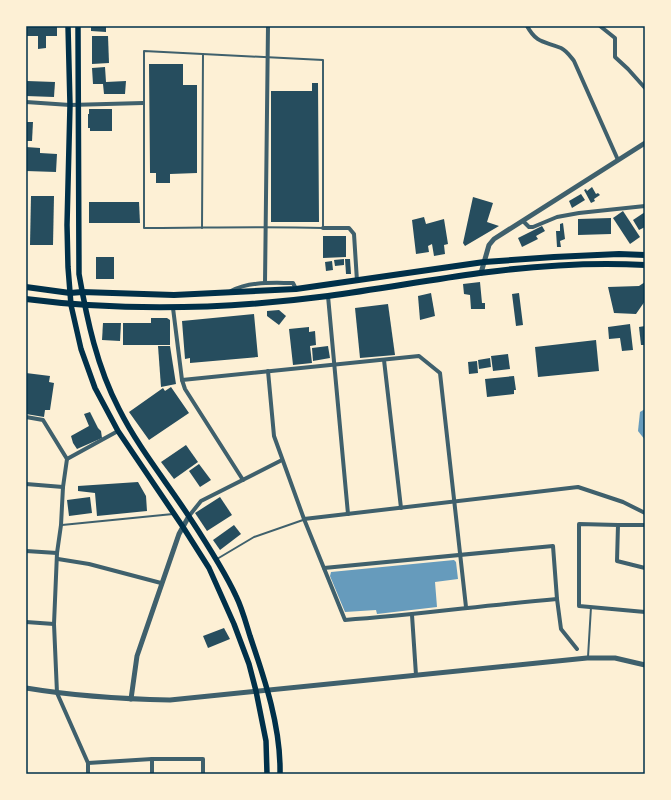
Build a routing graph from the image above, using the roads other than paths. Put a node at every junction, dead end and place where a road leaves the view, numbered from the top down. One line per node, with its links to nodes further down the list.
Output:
1 (68, 26): 11 (main road)
2 (78, 26): 12 (main road)
3 (268, 26): 7 (street)
4 (527, 26): 14 (street)
5 (600, 26): 8 (street)
6 (203, 54): 7 (lane); 10 (lane); 18 (lane)
7 (267, 56): 17 (street); 19 (lane)
8 (645, 88)
9 (26, 102): 11 (street)
10 (143, 103): 12 (street); 18 (lane)
11 (70, 105): 12 (street); 30 (main road)
12 (78, 105): 28 (main road)
13 (645, 143): 14 (street)
14 (618, 160): 16 (street)
15 (645, 206): 16 (street)
16 (523, 221): 21 (street)
17 (265, 226): 18 (lane); 19 (lane); 25 (street)
18 (202, 228)
19 (323, 228): 24 (street)
20 (645, 255): 21 (main road)
21 (484, 262): 23 (street); 24 (main road)
22 (645, 265): 23 (main road)
23 (481, 273): 31 (main road)
24 (357, 281): 27 (main road)
25 (265, 283): 27 (street); 29 (street)
26 (26, 287): 30 (main road)
27 (296, 289): 29 (main road)
28 (82, 292): 29 (main road); 30 (main road); 33 (main road)
29 (229, 292)
30 (70, 293): 34 (main road)
31 (328, 296): 35 (main road); 37 (street)
32 (26, 299): 34 (main road)
33 (84, 304): 34 (main road); 35 (main road); 52 (main road)
34 (71, 305): 41 (main road)
35 (173, 308): 39 (street)
36 (384, 360): 37 (street); 47 (street); 48 (street)
37 (335, 364): 38 (street); 51 (street)
38 (268, 371): 39 (street); 43 (street)
39 (182, 380): 44 (street)
40 (26, 418): 42 (street)
41 (118, 431): 42 (street); 50 (main road)
42 (67, 459): 46 (street)
43 (282, 460): 44 (street); 53 (street)
44 (243, 480): 52 (street)
45 (26, 484): 46 (street)
46 (63, 487): 54 (street)
47 (455, 501): 48 (street); 49 (street); 60 (street)
48 (401, 508): 51 (street)
49 (645, 513)
50 (174, 514): 54 (lane); 57 (main road)
51 (348, 514): 53 (street)
52 (189, 516): 57 (street); 62 (main road)
53 (304, 519): 62 (lane); 63 (street)
54 (61, 525): 59 (street)
55 (618, 525): 56 (street); 64 (street); 67 (street)
56 (645, 525)
57 (183, 527): 65 (street); 79 (main road)
58 (26, 551): 59 (street)
59 (57, 553): 61 (street)
60 (460, 555): 63 (street); 66 (street); 68 (street)
61 (58, 559): 65 (street); 72 (street)
62 (216, 559): 78 (main road)
63 (324, 568): 70 (street)
64 (645, 568)
65 (162, 583): 81 (street)
66 (557, 598): 68 (street); 73 (street)
67 (591, 606): 69 (street); 74 (lane)
68 (466, 607): 70 (street)
69 (645, 612)
70 (412, 615): 76 (street)
71 (26, 622): 72 (street)
72 (54, 624): 80 (street)
73 (577, 649)
74 (587, 658): 75 (street); 76 (street)
75 (645, 665)
76 (416, 675): 78 (street)
77 (26, 688): 80 (street)
78 (268, 689): 79 (street); 88 (main road)
79 (256, 691): 81 (street); 87 (main road)
80 (57, 693): 81 (street); 83 (street)
81 (130, 699)
82 (152, 759): 83 (street); 85 (street); 86 (street)
83 (88, 763): 84 (street)
84 (88, 774)
85 (152, 774)
86 (203, 774)
87 (267, 774)
88 (280, 774)

